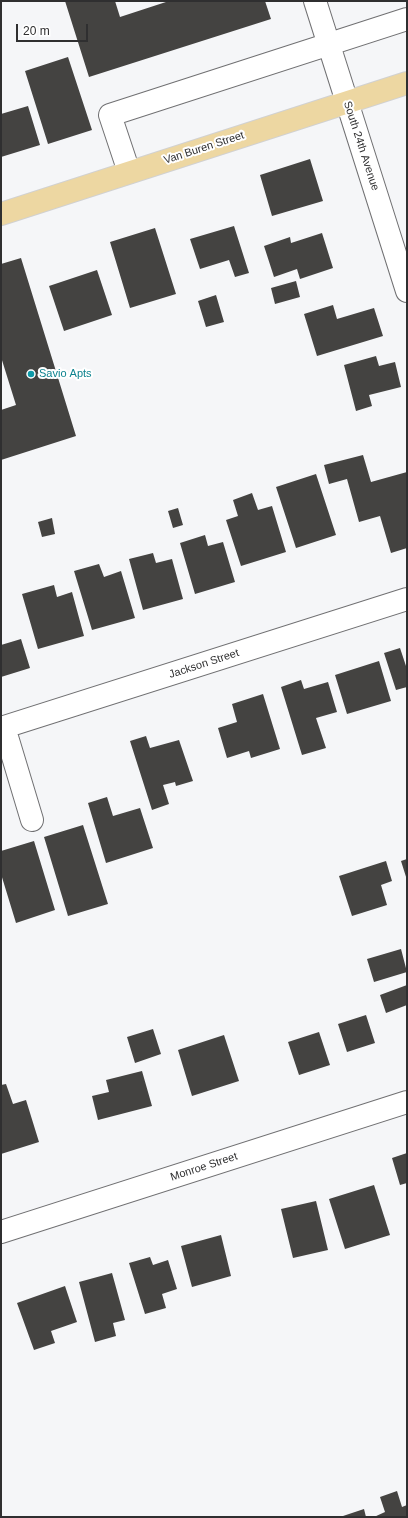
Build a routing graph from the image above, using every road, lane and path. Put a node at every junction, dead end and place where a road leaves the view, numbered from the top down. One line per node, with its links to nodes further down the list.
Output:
1 (315, 1): 3 (street, South 24th Avenue)
2 (407, 19): 3 (street)
3 (329, 45): 5 (street, South 24th Avenue); 6 (street)
4 (407, 83): 5 (main road, Van Buren Street)
5 (347, 102): 6 (main road, Van Buren Street); 8 (street, South 24th Avenue)
6 (129, 172): 7 (main road, Van Buren Street)
7 (1, 214)
8 (407, 291)
9 (407, 599): 10 (street, Jackson Street)
10 (2, 728): 11 (street)
11 (32, 820)
12 (407, 1102): 13 (street, Monroe Street)
13 (1, 1232)

